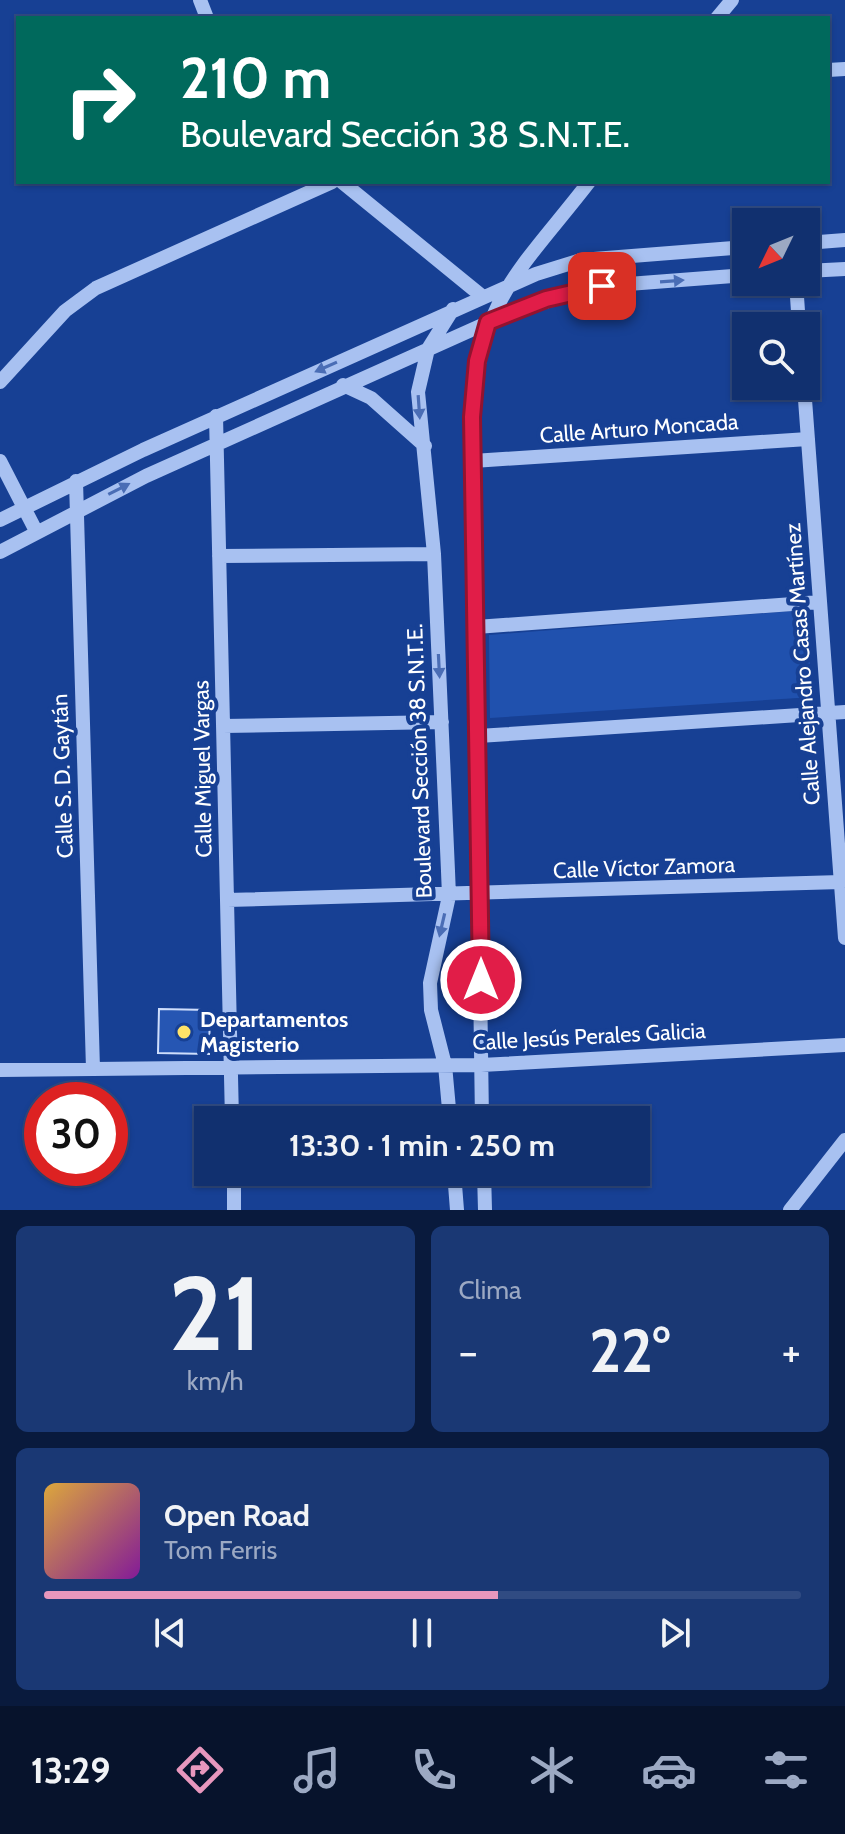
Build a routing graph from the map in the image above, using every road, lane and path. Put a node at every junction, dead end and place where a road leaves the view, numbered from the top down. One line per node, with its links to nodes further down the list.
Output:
1 (732, 0): 2 (street)
2 (719, 16)
3 (328, 184): 17 (street)
4 (344, 184): 13 (street)
5 (587, 184): 12 (street)
6 (845, 240): 7 (street)
7 (820, 242)
8 (732, 248): 12 (street)
9 (845, 269): 10 (street)
10 (820, 270)
11 (732, 276): 15 (street, one-way to 11)
12 (504, 287): 13 (street); 15 (street)
13 (483, 297): 14 (street)
14 (453, 309): 16 (street, Boulevard Sección 38 S.N.T.E.); 20 (street, one-way to 20)
15 (488, 322): 16 (street); 25 (street)
16 (428, 349): 18 (street); 23 (street, Boulevard Sección 38 S.N.T.E., one-way to 23)
17 (2, 375)
18 (343, 385): 22 (street); 23 (street)
19 (805, 400): 21 (street, Calle Alejandro Casas Martínez)
20 (216, 416): 22 (street, Calle Miguel Vargas); 26 (street)
21 (808, 439): 25 (street, Calle Arturo Moncada); 34 (street, Calle Alejandro Casas Martínez)
22 (217, 443): 28 (street, one-way to 22); 33 (street, Calle Miguel Vargas)
23 (425, 446): 32 (street, Boulevard Sección 38 S.N.T.E.)
24 (0, 461): 27 (street)
25 (473, 461): 35 (street)
26 (76, 481): 27 (street); 28 (street, Calle S. D. Gaytán)
27 (24, 506): 29 (street); 30 (street)
28 (76, 511): 30 (street); 50 (street, Calle S. D. Gaytán)
29 (0, 520)
30 (36, 531): 31 (street)
31 (0, 552)
32 (434, 554): 33 (street); 38 (street, Boulevard Sección 38 S.N.T.E., one-way to 38)
33 (219, 556): 39 (street, Calle Miguel Vargas)
34 (820, 602): 35 (street); 37 (street, Calle Alejandro Casas Martínez)
35 (476, 627): 40 (street)
36 (845, 712): 37 (street)
37 (828, 713): 40 (street); 41 (street, Calle Alejandro Casas Martínez)
38 (442, 722): 39 (street); 43 (street, Boulevard Sección 38 S.N.T.E.)
39 (223, 726): 44 (street, Calle Miguel Vargas)
40 (478, 736): 42 (street)
41 (841, 882): 42 (street, Calle Víctor Zamora); 45 (street, Calle Alejandro Casas Martínez)
42 (480, 895): 43 (street, Calle Víctor Zamora); 48 (street)
43 (449, 896): 44 (street, Calle Víctor Zamora); 47 (street, Boulevard Sección 38 S.N.T.E., one-way to 47)
44 (227, 900): 49 (street, Calle Miguel Vargas)
45 (845, 938)
46 (845, 1045): 48 (street, Calle Jesús Perales Galicia)
47 (445, 1065): 48 (street, Calle Jesús Perales Galicia); 49 (street, Calle Jesús Perales Galicia); 53 (street, Boulevard Sección 38 S.N.T.E.)
48 (481, 1065): 54 (street)
49 (231, 1067): 50 (street, Calle Jesús Perales Galicia); 52 (street, Calle Miguel Vargas)
50 (93, 1069): 51 (street, Calle Jesús Perales Galicia)
51 (0, 1070)
52 (232, 1106)
53 (449, 1106)
54 (482, 1106)
55 (845, 1140): 62 (street)
56 (234, 1186): 59 (street)
57 (455, 1186): 60 (street)
58 (484, 1186): 61 (street)
59 (234, 1210)
60 (457, 1210)
61 (485, 1210)
62 (790, 1210)

